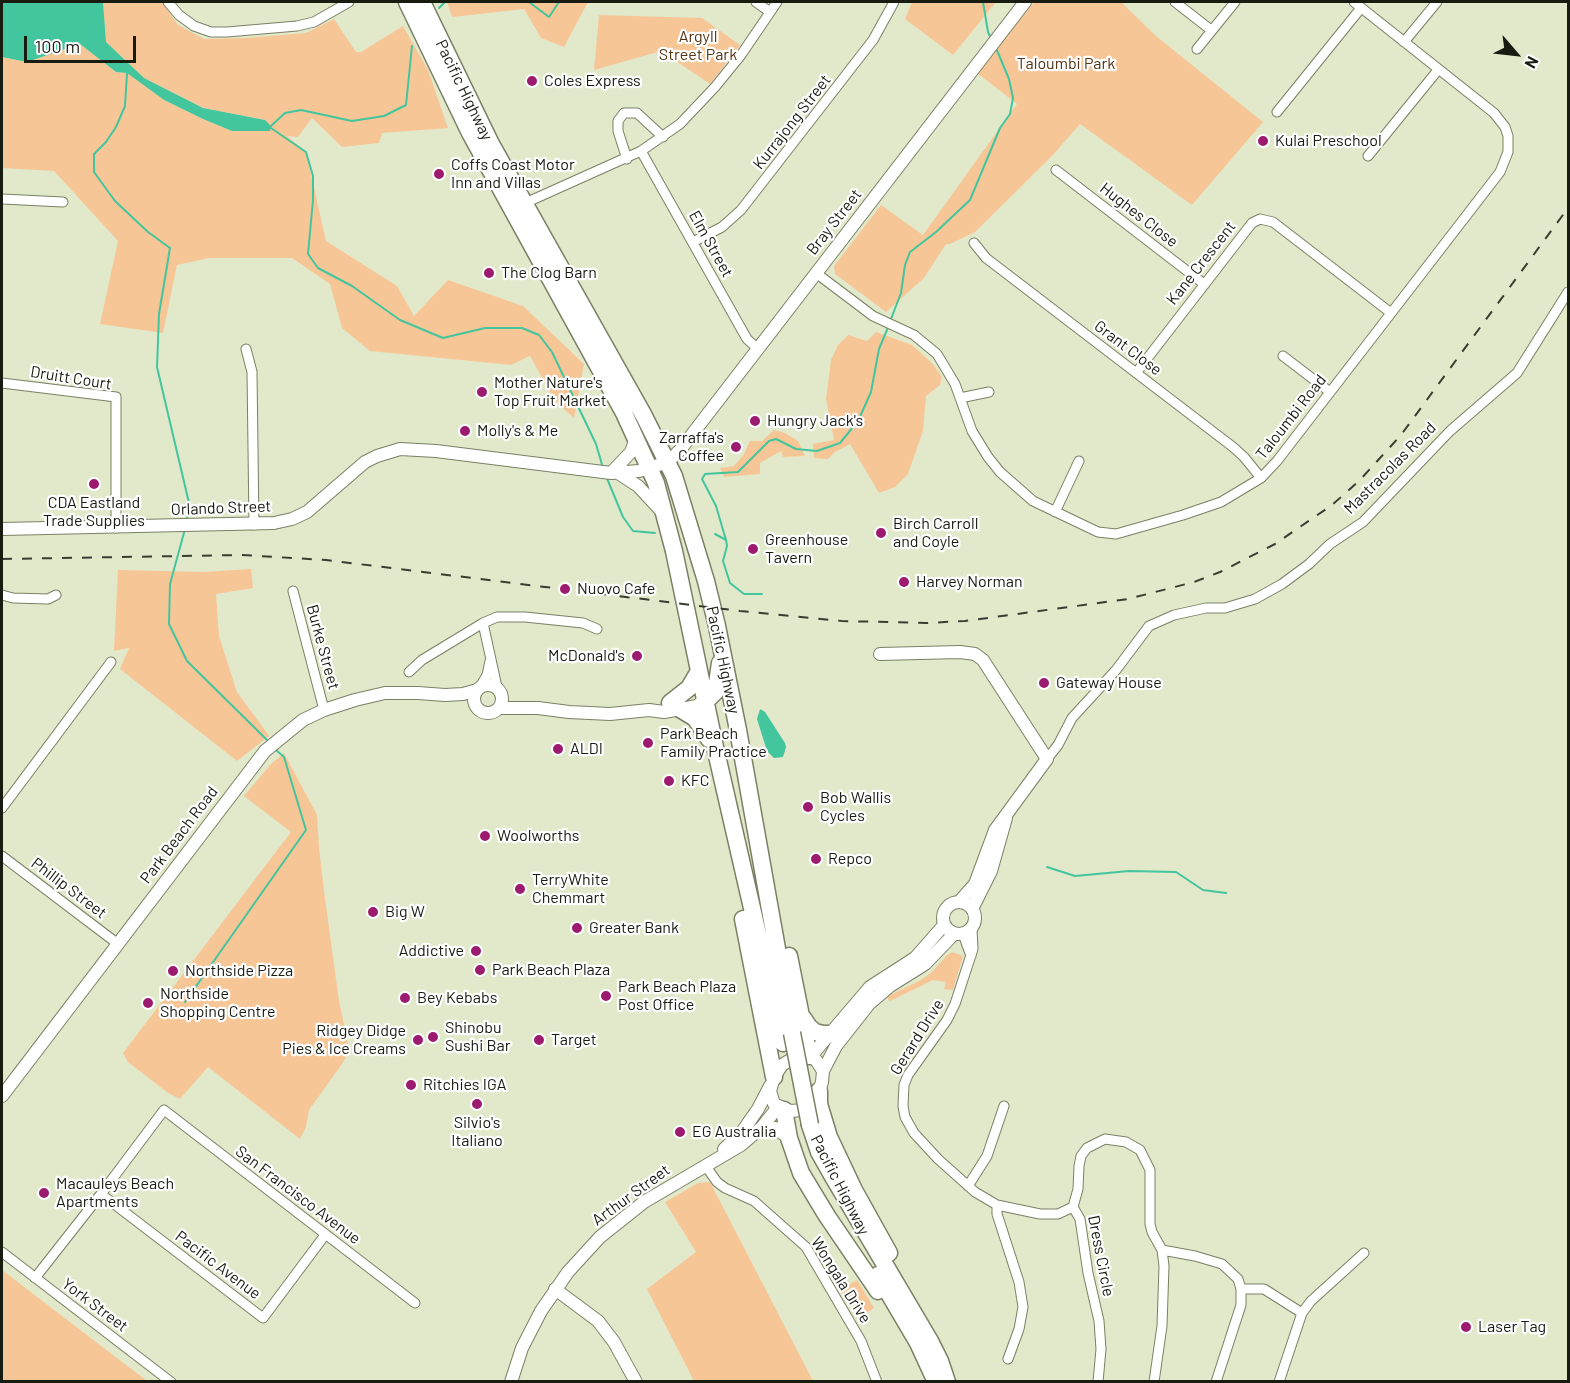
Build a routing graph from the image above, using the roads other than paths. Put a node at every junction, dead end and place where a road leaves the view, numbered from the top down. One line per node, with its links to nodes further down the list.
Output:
1 (168, 2): 2 (street)
2 (349, 2)
3 (407, 2): 26 (highway, Pacific Highway)
4 (422, 2): 26 (highway, Pacific Highway)
5 (756, 2): 13 (street)
6 (777, 2): 13 (street)
7 (894, 2): 27 (street, Kurrajong Street)
8 (1025, 2): 29 (street, Bray Street)
9 (1175, 2): 14 (street)
10 (1235, 2): 14 (street)
11 (1437, 2): 15 (street)
12 (1357, 4): 15 (street, Taloumbi Road); 18 (street)
13 (770, 12): 19 (street)
14 (1212, 30): 16 (street)
15 (1404, 42): 17 (street, Taloumbi Road)
16 (1197, 49)
17 (1438, 70): 21 (street); 32 (street, Taloumbi Road)
18 (1277, 112)
19 (663, 137): 20 (street); 22 (street)
20 (641, 151): 22 (street); 27 (street, Elm Street)
21 (1368, 156)
22 (627, 159): 26 (street)
23 (1056, 170): 30 (street, Hughes Close)
24 (2, 199): 25 (street)
25 (63, 202)
26 (518, 207): 41 (highway, Pacific Highway); 43 (highway, Pacific Highway)
27 (693, 242): 34 (street, Elm Street)
28 (974, 243): 36 (street, Grant Close)
29 (816, 273): 34 (street, Bray Street); 40 (street, Taloumbi Road)
30 (1204, 284): 32 (street, Kane Crescent); 36 (street, Kane Crescent)
31 (1569, 292): 74 (street, Mastracolas Road)
32 (1391, 313): 39 (street, Taloumbi Road)
33 (246, 349): 49 (street)
34 (758, 349): 43 (street, Bray Street)
35 (1283, 356): 39 (street)
36 (1136, 373): 46 (street, Grant Close)
37 (2, 382): 50 (street, Druitt Court)
38 (989, 392): 40 (street)
39 (1330, 392): 46 (street, Taloumbi Road)
40 (960, 398): 47 (street, Taloumbi Road)
41 (636, 438): 44 (highway, Pacific Highway); 45 (street)
42 (1079, 461): 47 (street)
43 (668, 462): 44 (street, Orlando Street); 57 (highway, Pacific Highway)
44 (649, 468): 45 (street, Orlando Street); 48 (highway, Pacific Highway)
45 (615, 473): 48 (street); 49 (street, Orlando Street)
46 (1261, 478): 47 (street, Taloumbi Road)
47 (1055, 512)
48 (666, 517): 61 (highway, Pacific Highway)
49 (254, 525): 50 (street, Orlando Street)
50 (116, 528): 51 (street, Orlando Street)
51 (2, 529)
52 (293, 591): 71 (street, Burke Street)
53 (2, 595): 54 (street)
54 (56, 595)
55 (483, 623): 56 (street); 59 (street); 62 (street)
56 (597, 629)
57 (721, 644): 66 (highway); 72 (highway, Pacific Highway)
58 (880, 654): 74 (street)
59 (490, 656): 63 (street); 64 (street)
60 (111, 662): 75 (street)
61 (699, 671): 66 (highway, Pacific Highway); 68 (highway)
62 (409, 672)
63 (479, 688): 64 (street); 65 (street, Park Beach Road); 67 (street)
64 (499, 691): 69 (street); 70 (street)
65 (445, 695): 67 (street, Park Beach Road); 71 (street, Park Beach Road)
66 (705, 699): 68 (street); 73 (highway, Pacific Highway); 84 (highway)
67 (476, 706): 69 (street)
68 (675, 706): 70 (street); 73 (highway)
69 (499, 708): 70 (street)
70 (538, 708)
71 (324, 710): 83 (street, Park Beach Road)
72 (738, 730): 84 (highway, Pacific Highway); 85 (highway)
73 (714, 747): 78 (highway, Pacific Highway)
74 (1047, 759): 76 (street, Mastracolas Road)
75 (2, 808)
76 (1007, 814): 79 (street, Mastracolas Road); 80 (street, Mastracolas Road)
77 (2, 856): 83 (street, Phillip Street)
78 (746, 881): 87 (highway, Pacific Highway); 90 (highway)
79 (959, 902): 80 (street); 81 (street)
80 (972, 909): 82 (street)
81 (944, 925): 82 (street); 86 (street)
82 (963, 932): 89 (street); 98 (street, Gerard Drive)
83 (118, 944): 92 (street, Park Beach Road)
84 (776, 944): 87 (highway, Pacific Highway)
85 (801, 1014): 86 (highway); 88 (highway)
86 (831, 1034): 88 (street)
87 (787, 1038): 96 (highway, Pacific Highway, bridge)
88 (810, 1056): 89 (street); 90 (street)
89 (823, 1071): 91 (street)
90 (773, 1080): 94 (street); 97 (street, Arthur Street)
91 (819, 1091): 94 (street); 110 (highway)
92 (2, 1096)
93 (1004, 1106): 98 (street)
94 (781, 1108): 95 (street, Arthur Street); 96 (highway)
95 (762, 1127): 96 (street); 97 (street, Arthur Street)
96 (800, 1132): 110 (highway, Pacific Highway); 117 (highway, Pacific Highway)
97 (705, 1165): 107 (street, Arthur Street); 116 (street, Wongala Drive)
98 (968, 1186): 100 (street)
99 (101, 1194): 102 (street, Pacific Avenue); 102 (street, San Francisco Avenue); 106 (street)
100 (997, 1205): 101 (street); 112 (street)
101 (1073, 1207): 103 (street, Dress Circle); 119 (street, Dress Circle)
102 (326, 1235): 109 (street, San Francisco Avenue)
103 (1162, 1250): 108 (street); 120 (street, Dress Circle)
104 (2, 1252): 106 (street, York Street)
105 (1364, 1253): 111 (street)
106 (35, 1278): 113 (street, York Street)
107 (555, 1289): 114 (street, Arthur Street); 115 (street)
108 (1241, 1289): 111 (street); 121 (street)
109 (416, 1303)
110 (910, 1306): 118 (highway, Pacific Highway)
111 (1302, 1313): 122 (street)
112 (1008, 1359)
113 (171, 1382)
114 (511, 1382)
115 (636, 1382)
116 (877, 1382)
117 (936, 1382)
118 (947, 1382)
119 (1098, 1382)
120 (1154, 1382)
121 (1216, 1382)
122 (1279, 1382)

